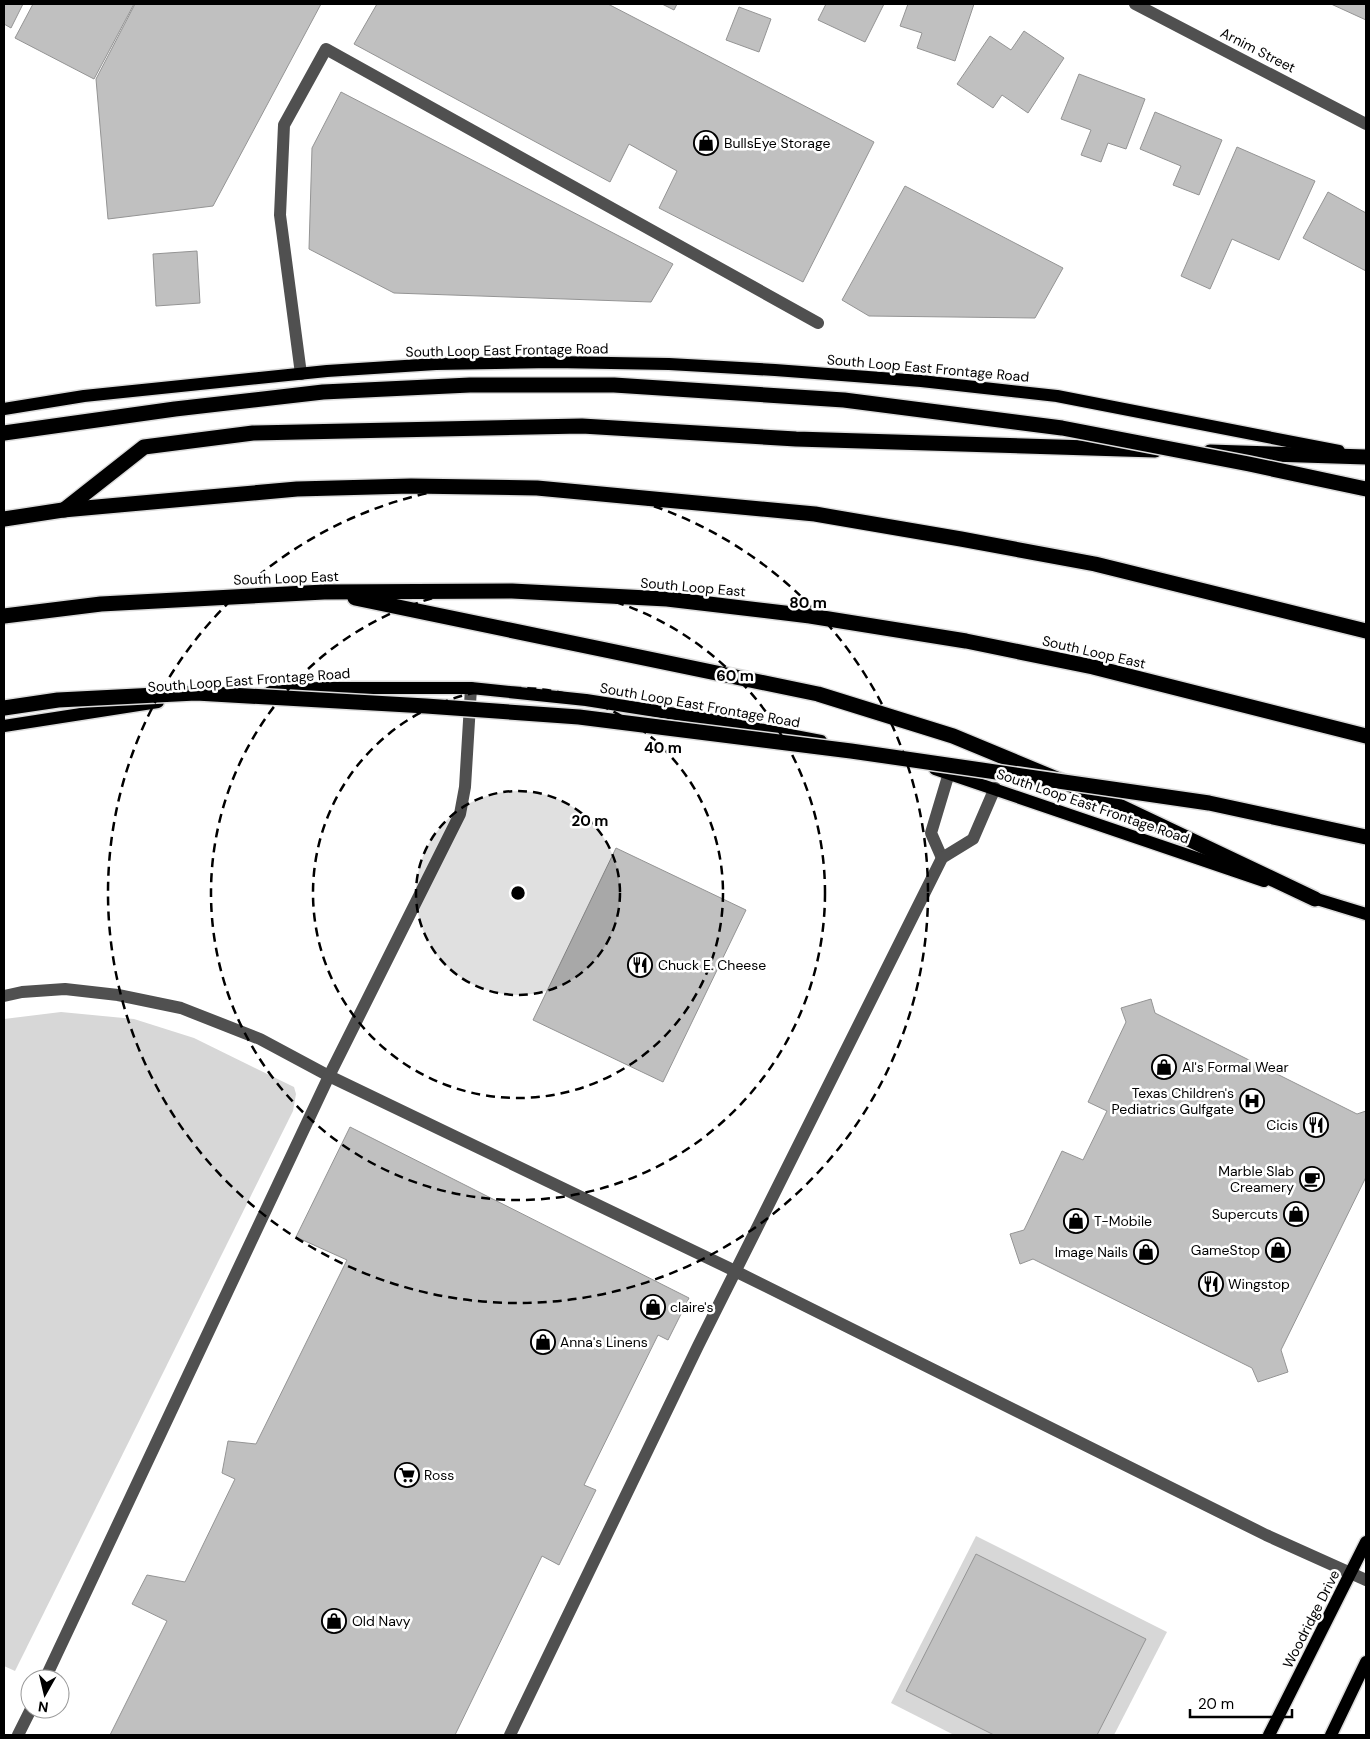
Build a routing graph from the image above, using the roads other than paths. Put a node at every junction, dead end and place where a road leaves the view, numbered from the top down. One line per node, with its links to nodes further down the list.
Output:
1 (1136, 4): 2 (street, Arnim Street)
2 (1366, 124)
3 (818, 323): 4 (street)
4 (300, 374): 5 (main road, South Loop East Frontage Road); 7 (main road, South Loop East Frontage Road)
5 (4, 409)
6 (4, 434): 8 (highway, bridge)
7 (1366, 457): 9 (highway)
8 (1366, 489)
9 (63, 510): 10 (highway); 13 (highway)
10 (4, 519)
11 (324, 592): 12 (highway, South Loop East); 17 (highway, South Loop East); 22 (highway)
12 (4, 616)
13 (1366, 631)
14 (471, 688): 16 (main road, South Loop East Frontage Road); 18 (main road, South Loop East Frontage Road); 25 (street)
15 (4, 708): 20 (highway, bridge)
16 (4, 726)
17 (1366, 736)
18 (950, 773): 19 (main road, South Loop East Frontage Road); 21 (street)
19 (995, 788): 21 (street); 22 (main road, South Loop East Frontage Road)
20 (1366, 837)
21 (942, 858): 26 (street)
22 (1315, 899): 23 (main road, South Loop East Frontage Road)
23 (1366, 914)
24 (4, 996): 25 (street)
25 (330, 1076): 26 (street); 31 (street)
26 (735, 1271): 28 (street); 34 (street)
27 (1366, 1542): 28 (main road, Woodridge Drive)
28 (1351, 1573): 29 (street); 35 (main road, Woodridge Drive)
29 (1366, 1580)
30 (1366, 1662): 36 (main road)
31 (50, 1669)
32 (26, 1719): 33 (street)
33 (18, 1735)
34 (510, 1735)
35 (1269, 1735)
36 (1331, 1735)

